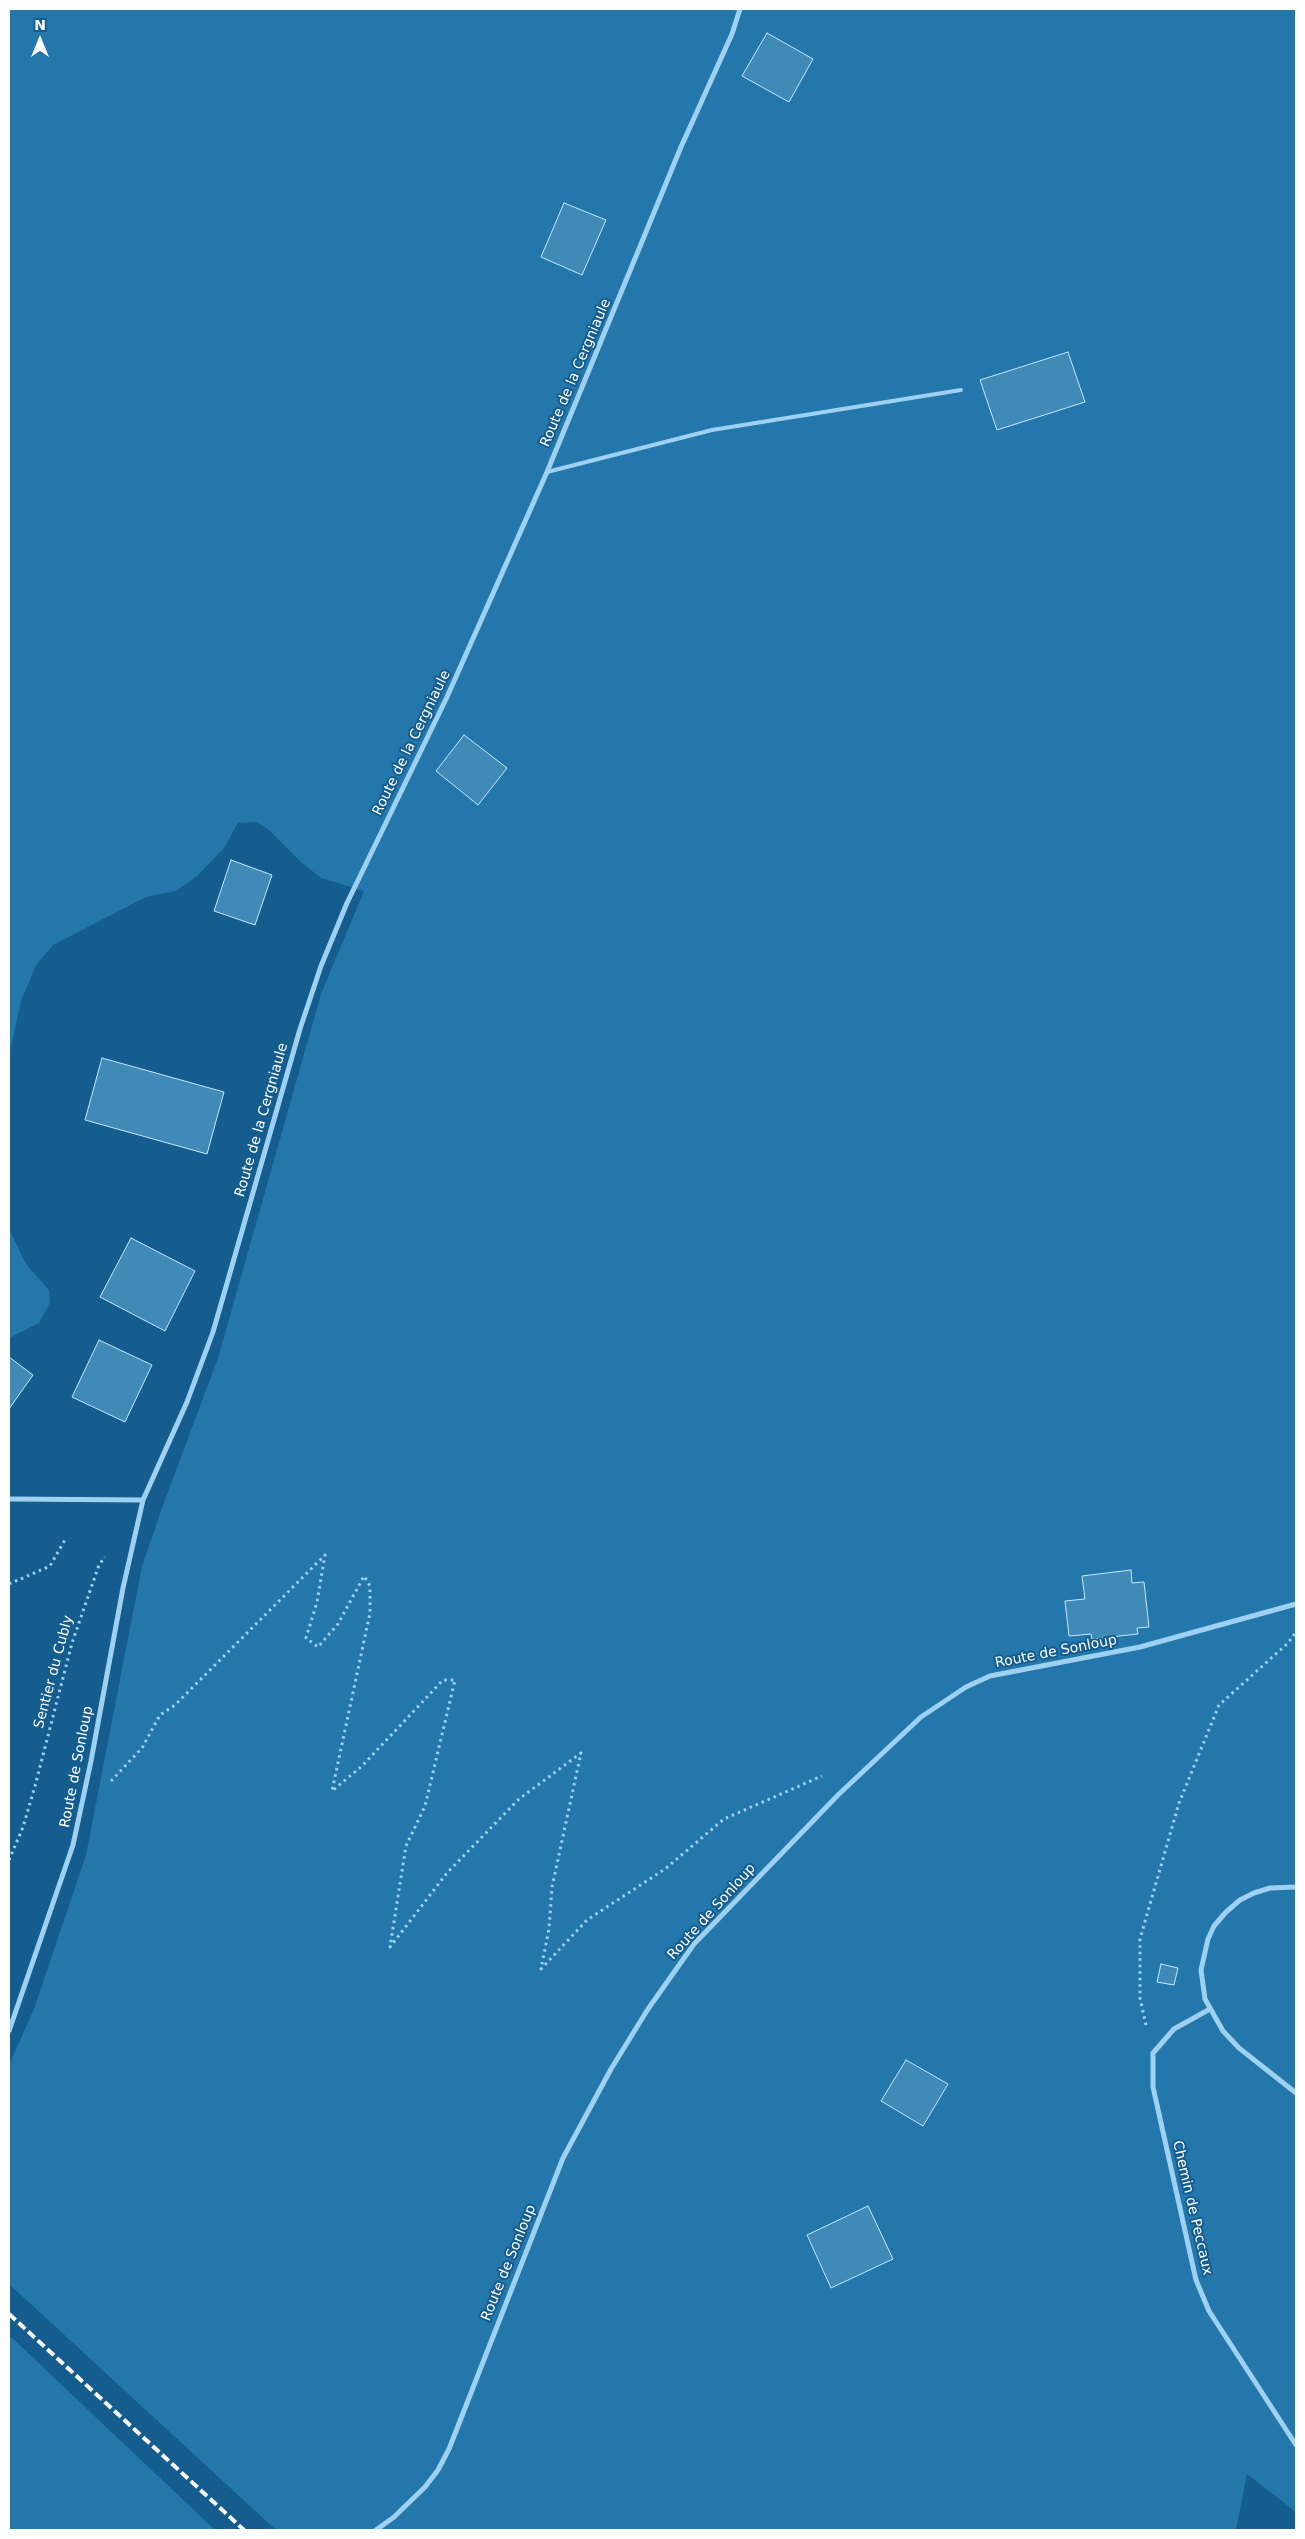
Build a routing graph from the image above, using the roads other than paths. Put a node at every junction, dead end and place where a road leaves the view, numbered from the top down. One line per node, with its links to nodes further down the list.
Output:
1 (740, 9): 3 (street, Route de la Cergniaule)
2 (961, 390): 3 (lane)
3 (547, 472): 5 (street, Route de la Cergniaule)
4 (9, 1499): 5 (street)
5 (143, 1500): 9 (street, Route de Sonloup)
6 (1296, 1604): 12 (street, Route de Sonloup)
7 (1296, 1887): 8 (street)
8 (1210, 2009): 10 (street); 11 (street, Chemin de Peccaux)
9 (9, 2031)
10 (1296, 2093)
11 (1296, 2444)
12 (376, 2530)

